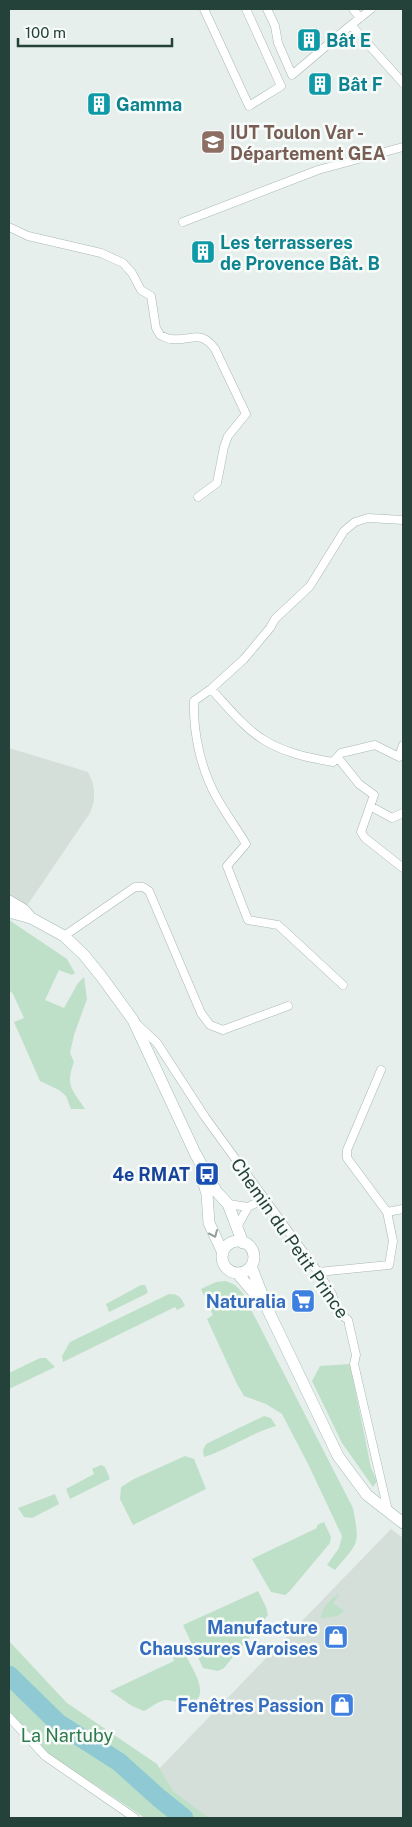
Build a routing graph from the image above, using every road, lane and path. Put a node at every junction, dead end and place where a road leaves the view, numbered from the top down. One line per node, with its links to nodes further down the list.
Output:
1 (204, 9): 2 (street)
2 (246, 9)
3 (267, 9): 7 (street)
4 (353, 9): 6 (street)
5 (371, 9): 6 (street)
6 (360, 18): 7 (street)
7 (351, 25): 8 (street)
8 (403, 83)
9 (403, 146): 10 (street)
10 (183, 222)
11 (9, 227): 12 (street)
12 (198, 497)
13 (403, 520): 14 (street)
14 (211, 689): 16 (street); 24 (street)
15 (403, 745): 16 (street)
16 (338, 758): 17 (street)
17 (370, 806): 18 (street); 19 (street)
18 (403, 813)
19 (403, 868)
20 (9, 901): 22 (main road)
21 (9, 912): 22 (main road)
22 (31, 918): 23 (main road)
23 (64, 936): 25 (street); 26 (main road)
24 (343, 985)
25 (288, 1006)
26 (133, 1020): 28 (main road); 29 (street, Chemin du Petit Prince)
27 (381, 1070): 34 (street)
28 (195, 1153): 30 (main road); 32 (main road)
29 (264, 1199): 31 (street); 39 (street, Chemin du Petit Prince)
30 (228, 1204): 31 (street); 32 (main road); 35 (main road)
31 (248, 1207): 35 (street)
32 (208, 1209): 37 (main road, one-way to 37)
33 (403, 1209): 34 (street)
34 (387, 1212): 39 (street)
35 (237, 1227): 36 (main road)
36 (244, 1243): 37 (main road); 38 (main road)
37 (222, 1253): 40 (main road)
38 (251, 1266): 40 (main road); 41 (main road)
39 (318, 1272): 42 (street, Chemin du Petit Prince)
40 (237, 1273): 41 (main road)
41 (268, 1310): 42 (main road)
42 (389, 1513): 43 (main road)
43 (403, 1523)
44 (9, 1717): 45 (street)
45 (134, 1818)

